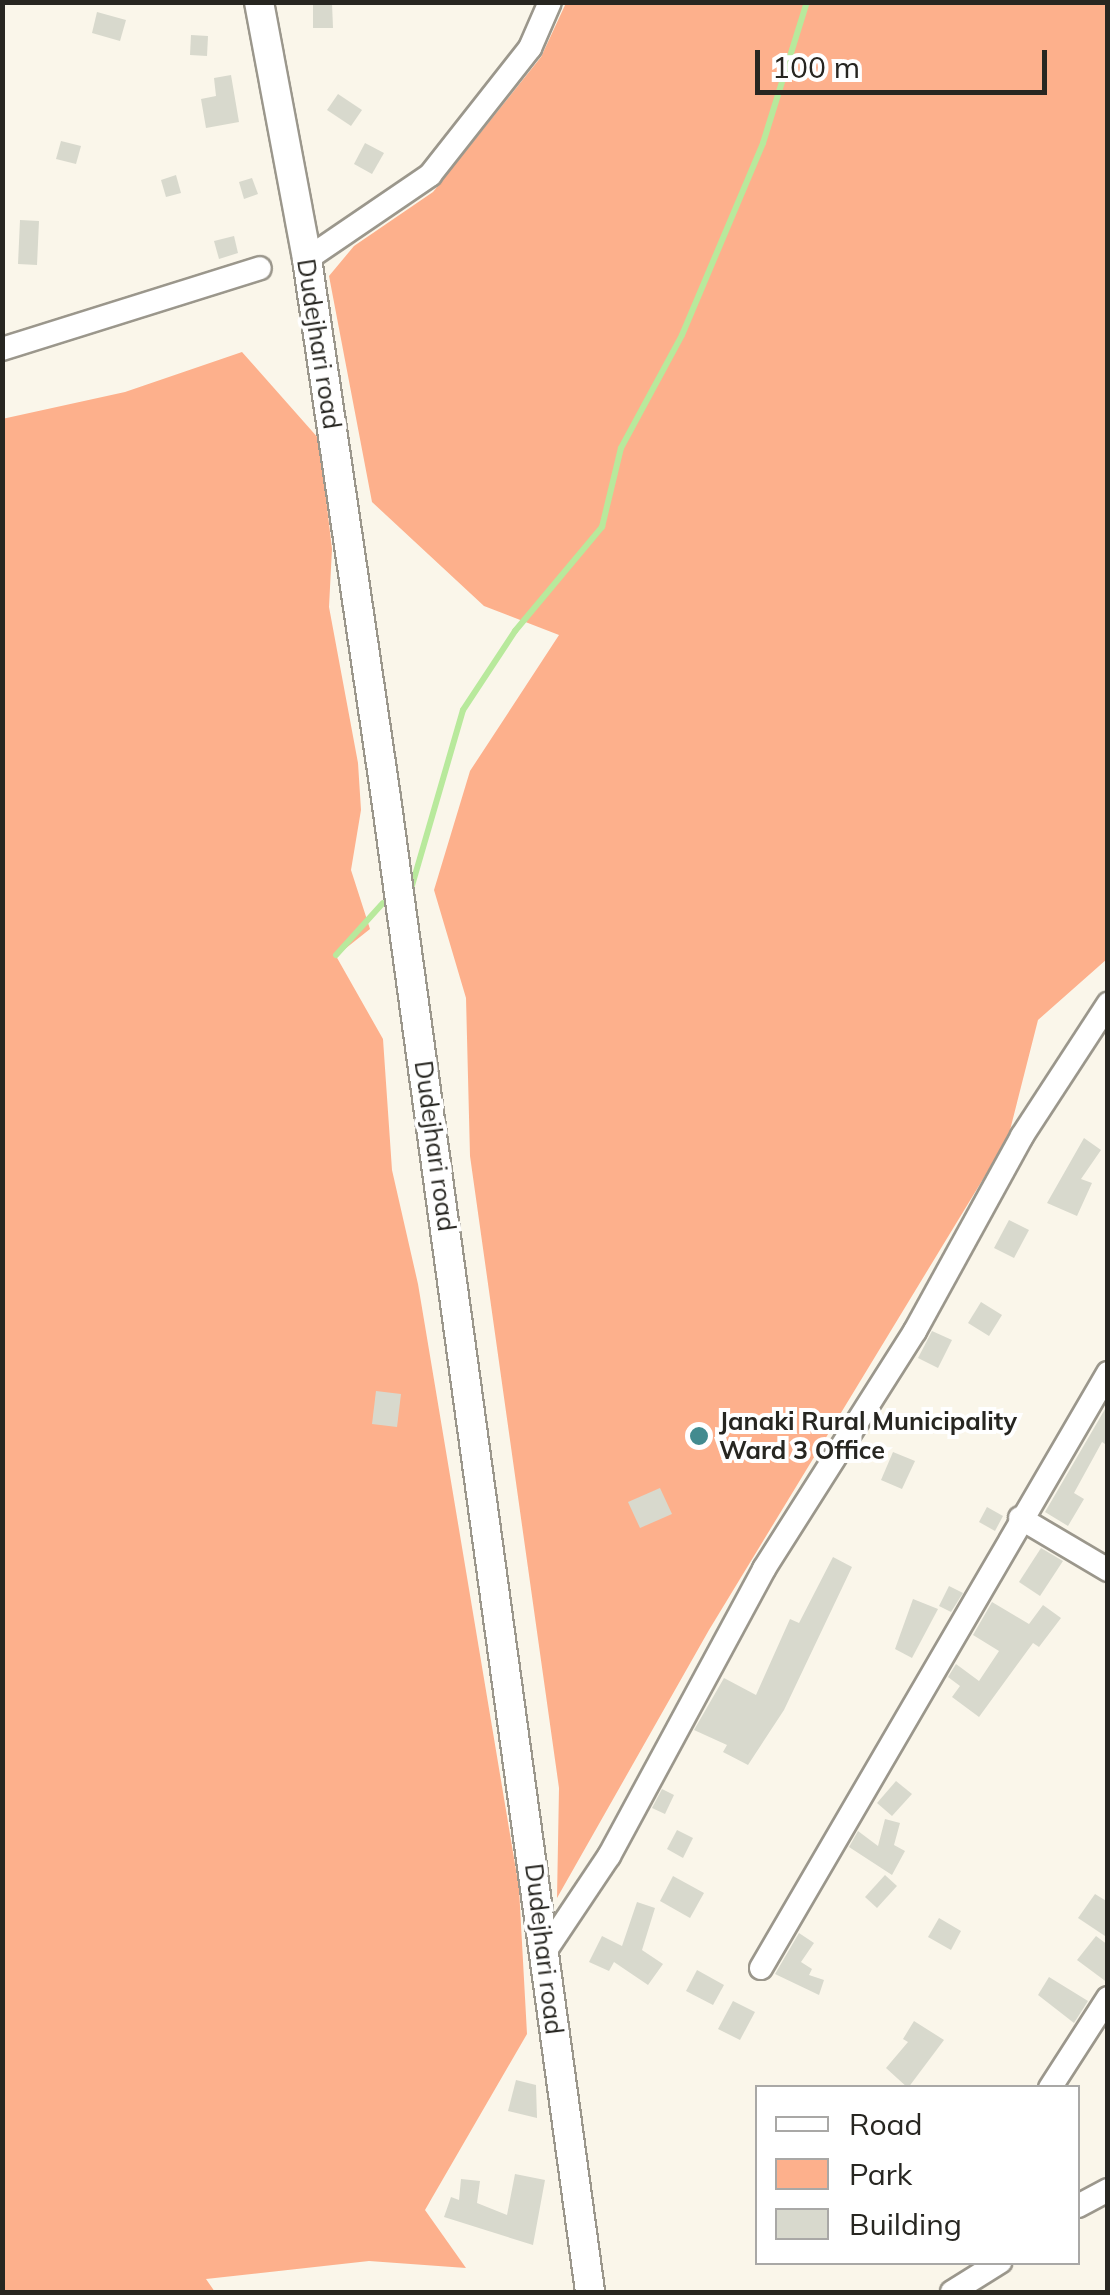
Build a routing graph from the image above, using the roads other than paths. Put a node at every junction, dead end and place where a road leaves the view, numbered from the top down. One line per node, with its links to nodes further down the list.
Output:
1 (259, 2): 3 (street, Dudejhari road)
2 (550, 2): 3 (street)
3 (306, 259): 10 (street, Dudejhari road)
4 (260, 268): 5 (street)
5 (2, 348)
6 (1108, 1004): 10 (street)
7 (1108, 1373): 8 (street)
8 (1020, 1518): 9 (street); 11 (street)
9 (1108, 1570)
10 (544, 1954): 17 (street, Dudejhari road)
11 (761, 1968)
12 (1108, 1998): 13 (street)
13 (1052, 2085)
14 (1108, 2190): 15 (street)
15 (1080, 2205)
16 (995, 2265): 18 (street)
17 (590, 2292)
18 (952, 2292)

